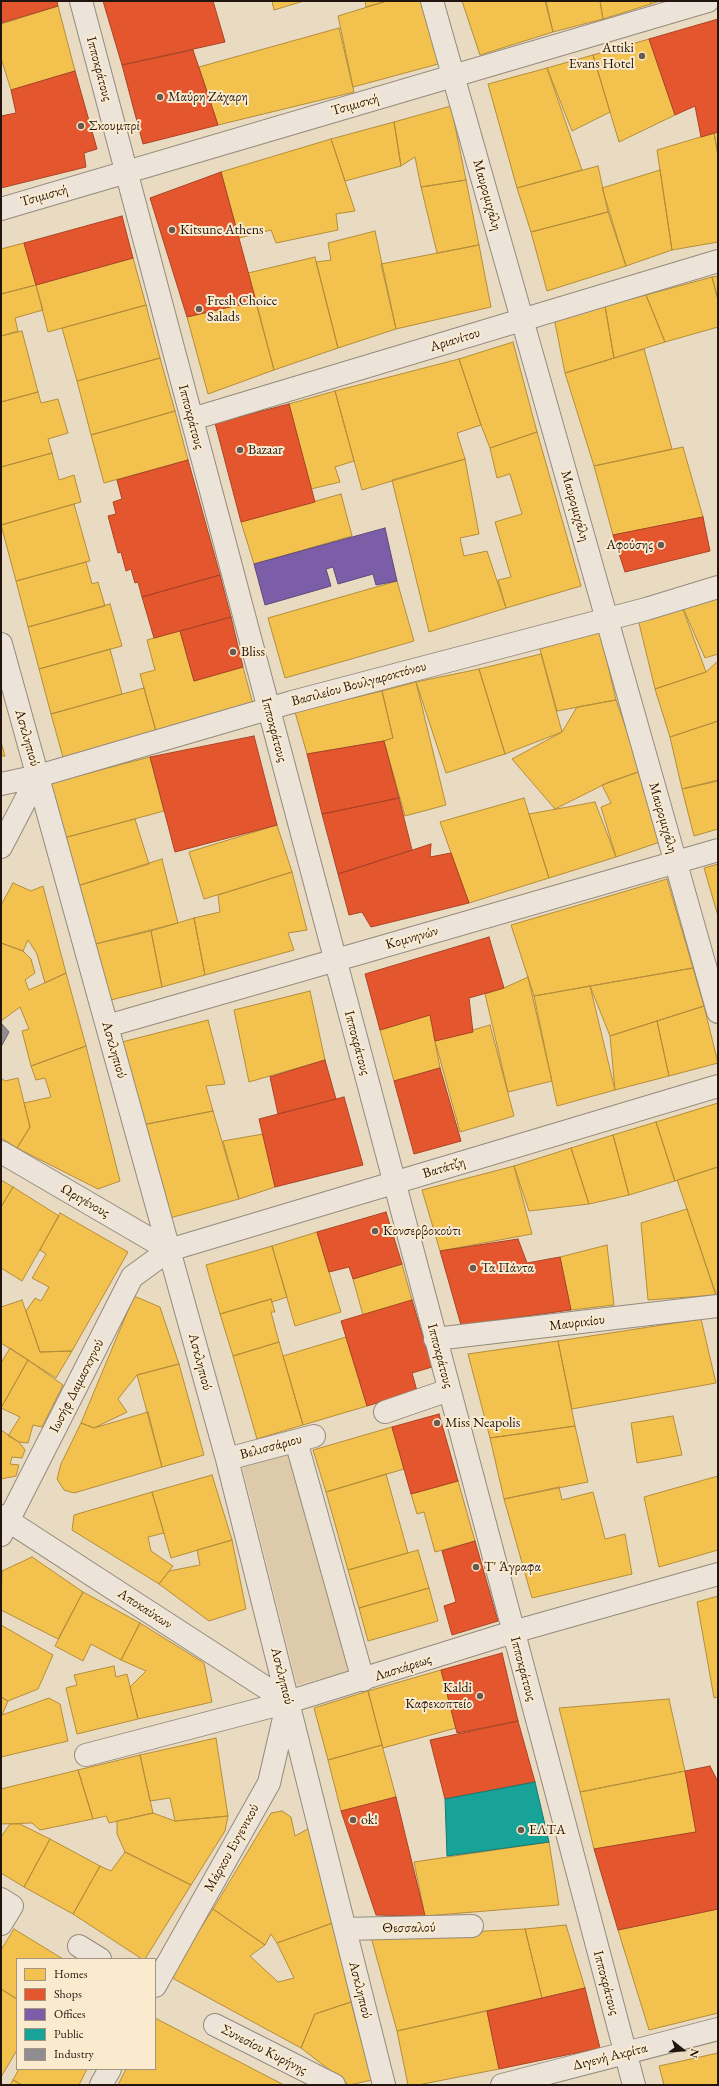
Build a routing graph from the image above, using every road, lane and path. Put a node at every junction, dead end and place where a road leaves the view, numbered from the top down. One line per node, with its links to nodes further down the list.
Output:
1 (81, 1): 5 (street, Ιπποκράτους)
2 (432, 1): 4 (street, Μαυρομιχάλη)
3 (708, 1): 4 (street, Τσιμισκή)
4 (453, 76): 5 (street, Τσιμισκή); 8 (street, Μαυρομιχάλη)
5 (126, 172): 6 (street, Τσιμισκή); 9 (street, Ιπποκράτους)
6 (1, 209)
7 (718, 261): 8 (street, Αριανίτου)
8 (522, 320): 9 (street, Αριανίτου); 11 (street, Μαυρομιχάλη)
9 (192, 419): 13 (street, Ιπποκράτους)
10 (718, 587): 11 (street, Βασιλείου Βουλγαροκτόνου)
11 (607, 619): 13 (street, Βασιλείου Βουλγαροκτόνου); 18 (street, Μαυρομιχάλη)
12 (1, 644): 14 (street, Ασκληπιού)
13 (269, 709): 14 (street, Βασιλείου Βουλγαροκτόνου); 19 (street, Ιπποκράτους)
14 (38, 776): 15 (street, Βασιλείου Βουλγαροκτόνου); 16 (street); 21 (street, Ασκληπιού)
15 (1, 784)
16 (1, 847)
17 (718, 850): 18 (street, Κομνηνών)
18 (676, 862): 19 (street, Κομνηνών); 20 (street, Μαυρομιχάλη)
19 (336, 960): 21 (street, Κομνηνών); 24 (street, Ιπποκράτους)
20 (718, 1012)
21 (107, 1026): 25 (street, Ασκληπιού)
22 (718, 1086): 24 (street, Βατάτζη)
23 (1, 1152): 25 (street, Ωριγένους)
24 (394, 1183): 25 (street, Βατάτζη); 27 (street, Ιπποκράτους)
25 (169, 1250): 30 (street, Ασκληπιού); 31 (street, Ιωσήφ Δαμασκηνού)
26 (718, 1306): 27 (street, Μαυρικίου)
27 (436, 1340): 28 (street, Ιπποκράτους)
28 (449, 1390): 29 (street); 33 (street, Ιπποκράτους)
29 (385, 1412)
30 (227, 1459): 34 (street, Βελισσάριου); 35 (street, Ασκληπιού)
31 (3, 1524): 35 (street, Αποκαύκων)
32 (718, 1574): 33 (street, Λασκάρεως)
33 (513, 1632): 34 (street, Λασκάρεως); 46 (street, Ιπποκράτους)
34 (363, 1680): 35 (street, Λασκάρεως)
35 (288, 1702): 36 (street, Λασκάρεως); 40 (street, Ασκληπιού); 43 (street, Μάρκου Ευγενικού)
36 (86, 1755)
37 (6, 1902): 38 (street)
38 (1, 1924)
39 (472, 1926): 40 (street, Θεσσαλού)
40 (345, 1929): 50 (street, Ασκληπιού)
41 (79, 1946): 42 (street)
42 (98, 1958)
43 (156, 1984)
44 (214, 2025): 49 (street, Συνεσίου Κυρήνης)
45 (718, 2029): 46 (street, Διγενή Ακρίτα)
46 (625, 2053): 51 (street, Διγενή Ακρίτα); 52 (street, Ιπποκράτους)
47 (109, 2070): 48 (street)
48 (101, 2085)
49 (334, 2085)
50 (384, 2085)
51 (502, 2085)
52 (634, 2085)

